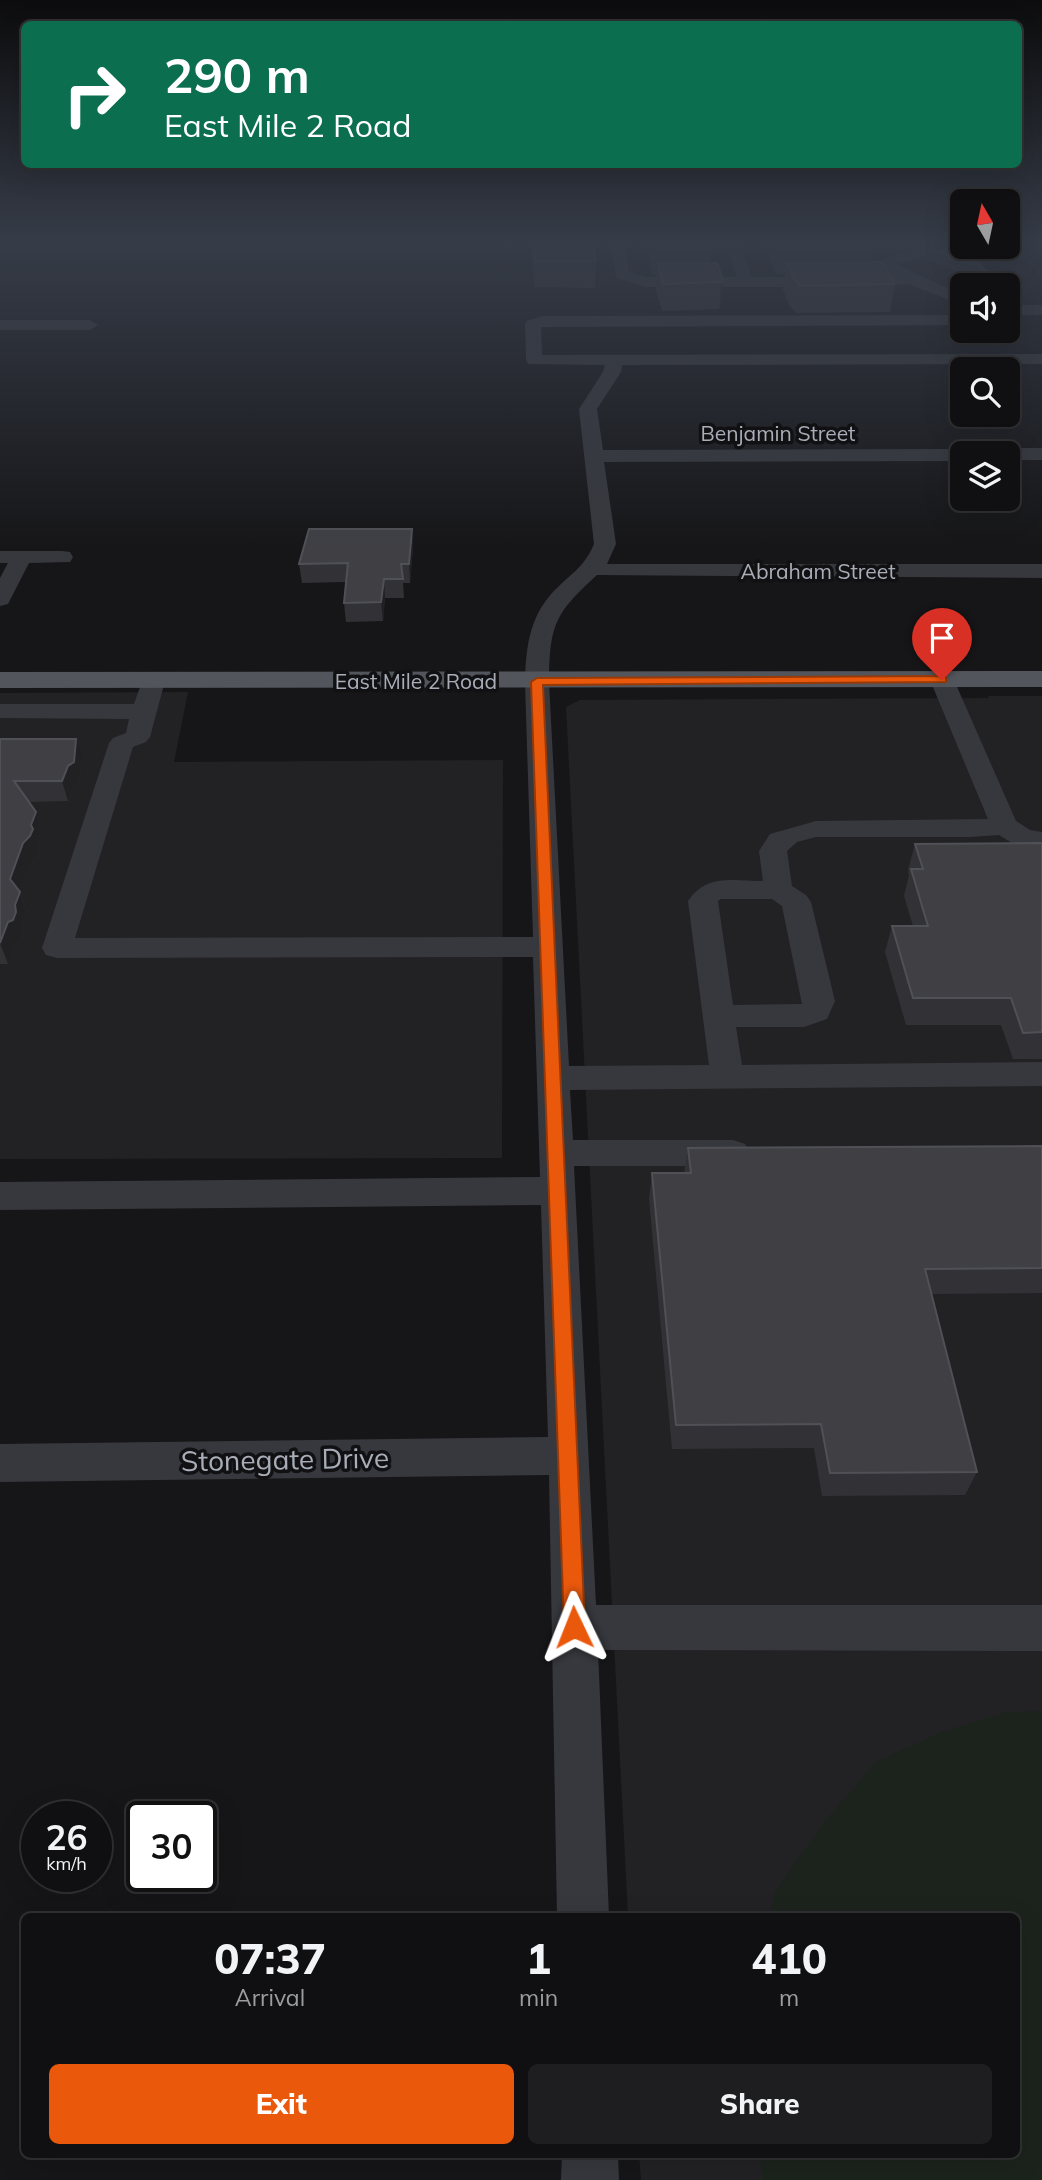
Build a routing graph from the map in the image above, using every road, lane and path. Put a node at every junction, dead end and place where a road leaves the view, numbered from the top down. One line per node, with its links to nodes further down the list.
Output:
1 (534, 346): 3 (street)
2 (1042, 359): 3 (street)
3 (614, 360): 7 (street)
4 (1020, 454): 5 (street)
5 (1042, 454)
6 (950, 455): 7 (street, Benjamin Street)
7 (593, 456): 11 (street)
8 (0, 556): 9 (street)
9 (22, 557): 10 (street); 13 (street)
10 (62, 557)
11 (595, 566): 12 (street, Abraham Street); 18 (street)
12 (1042, 571)
13 (0, 599)
14 (1042, 679): 16 (main road, East Mile 2 Road)
15 (0, 680): 17 (main road, East Mile 2 Road)
16 (942, 680): 18 (main road, East Mile 2 Road); 21 (street)
17 (153, 681): 18 (main road, East Mile 2 Road); 20 (street)
18 (537, 682): 24 (street)
19 (0, 712): 20 (street)
20 (144, 712): 24 (street)
21 (1004, 826): 22 (street); 23 (street)
22 (1042, 840)
23 (778, 890): 25 (street); 25 (street)
24 (548, 947): 28 (street)
25 (719, 1016): 27 (street)
26 (1042, 1074): 27 (street)
27 (727, 1077): 28 (street)
28 (554, 1078): 29 (street)
29 (557, 1153): 30 (street); 31 (street)
30 (758, 1153)
31 (558, 1191): 32 (street); 33 (street)
32 (0, 1196)
33 (569, 1456): 34 (street, Stonegate Drive); 35 (street)
34 (0, 1463)
35 (574, 1627): 36 (street); 37 (street)
36 (1042, 1628)
37 (583, 1913)
38 (590, 2158): 39 (street)
39 (590, 2180)

